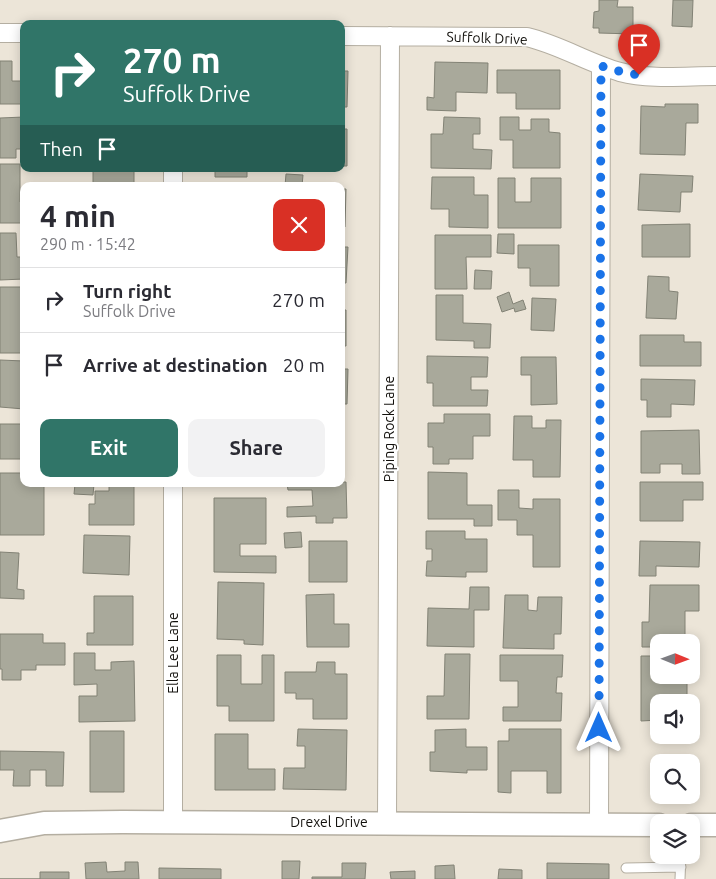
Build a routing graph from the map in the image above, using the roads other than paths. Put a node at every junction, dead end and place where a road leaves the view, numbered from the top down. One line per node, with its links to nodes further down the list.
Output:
1 (0, 33): 2 (street)
2 (20, 33)
3 (345, 36): 4 (street, Suffolk Drive)
4 (390, 36): 5 (street, Suffolk Drive); 9 (street, Piping Rock Lane)
5 (601, 66): 6 (street, Suffolk Drive); 10 (street)
6 (716, 76)
7 (173, 487): 8 (street, Ella Lee Lane)
8 (173, 822): 9 (street, Drexel Drive); 14 (street, Drexel Drive)
9 (387, 822): 10 (street, Drexel Drive)
10 (599, 825): 11 (street, Drexel Drive)
11 (650, 825)
12 (700, 825): 13 (street)
13 (716, 825)
14 (0, 831)
15 (680, 864): 16 (lane)
16 (680, 867): 17 (lane); 18 (lane)
17 (626, 868)
18 (680, 879)

